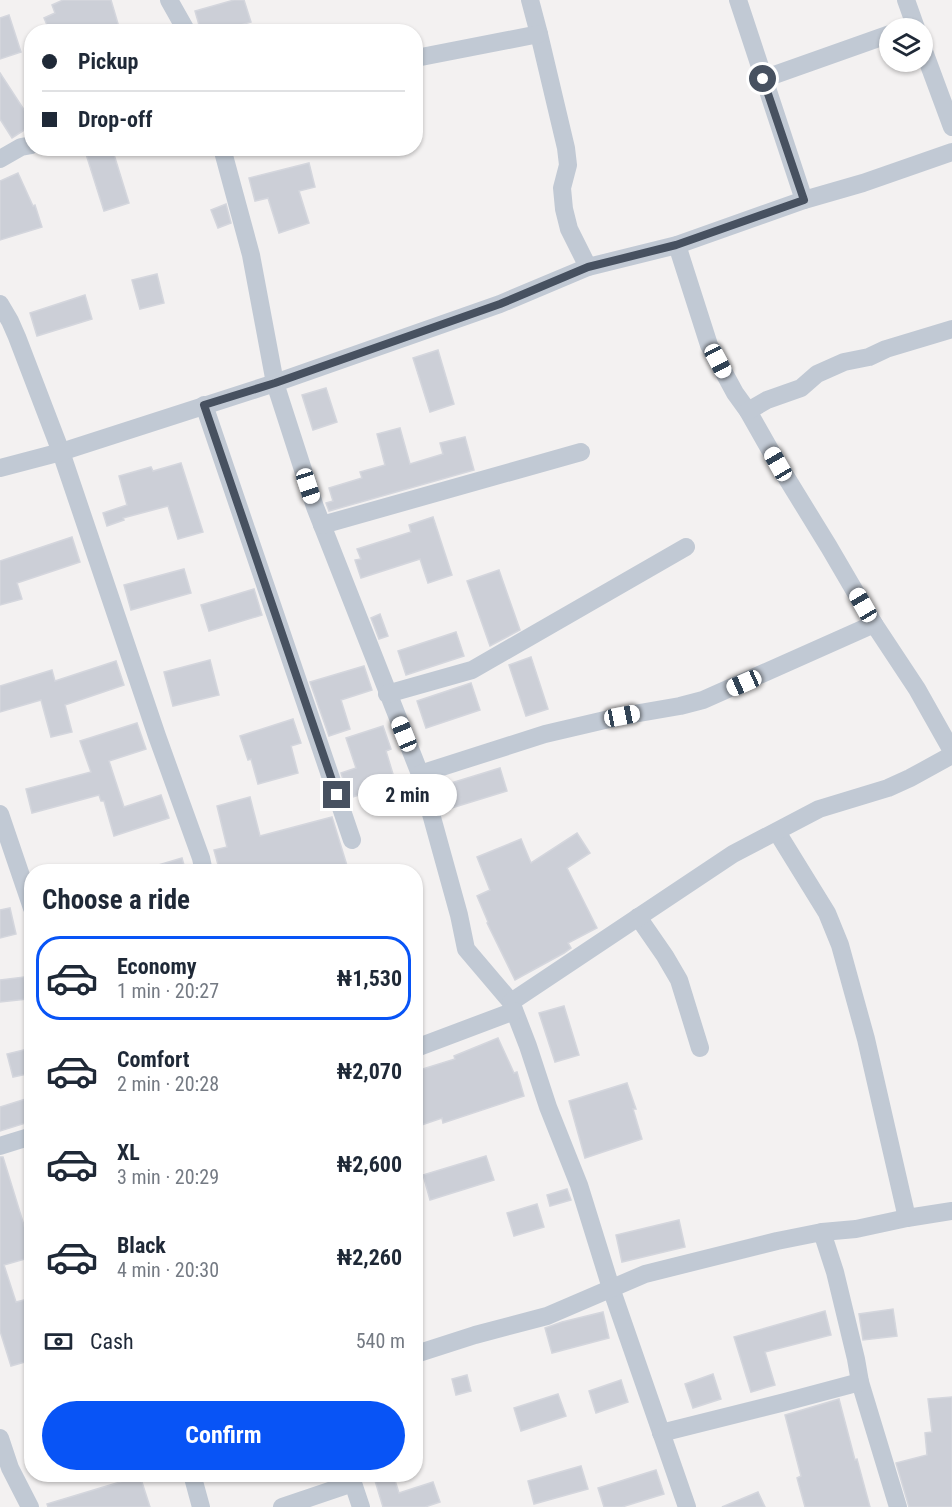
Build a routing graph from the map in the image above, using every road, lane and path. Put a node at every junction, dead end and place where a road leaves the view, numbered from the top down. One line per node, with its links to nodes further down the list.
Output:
1 (169, 0): 6 (street)
2 (530, 0): 7 (street)
3 (738, 0): 11 (street)
4 (906, 0): 5 (street)
5 (910, 18)
6 (182, 24)
7 (539, 34): 9 (street); 19 (street)
8 (879, 38): 11 (street)
9 (423, 57)
10 (932, 72): 12 (street)
11 (763, 79): 17 (street)
12 (952, 127)
13 (24, 146): 16 (street)
14 (952, 152): 17 (street)
15 (224, 156): 22 (street)
16 (0, 159)
17 (804, 200): 18 (street)
18 (676, 245): 19 (street); 24 (street)
19 (588, 267): 22 (street)
20 (0, 304): 25 (street)
21 (952, 329): 24 (street)
22 (275, 383): 23 (street); 28 (street)
23 (204, 405): 25 (street); 36 (street)
24 (748, 411): 30 (street)
25 (61, 452): 27 (street); 37 (street)
26 (581, 452): 28 (street)
27 (0, 468)
28 (322, 525): 31 (street)
29 (686, 547): 31 (street)
30 (874, 624): 32 (street); 33 (street)
31 (387, 694): 33 (street)
32 (952, 753): 35 (street)
33 (420, 774): 40 (street)
34 (0, 814): 38 (street)
35 (777, 832): 39 (street); 46 (street)
36 (352, 840)
37 (202, 864)
38 (24, 884)
39 (638, 917): 40 (street); 42 (street)
40 (513, 1006): 41 (street); 48 (street)
41 (423, 1045)
42 (700, 1048)
43 (24, 1138): 44 (street)
44 (0, 1146)
45 (952, 1211): 46 (street)
46 (907, 1218): 47 (street)
47 (822, 1232): 48 (street); 50 (street)
48 (611, 1288): 49 (street); 51 (street)
49 (423, 1352)
50 (860, 1382): 51 (street); 62 (street)
51 (662, 1433): 61 (street)
52 (0, 1438): 53 (street)
53 (5, 1470): 57 (street)
54 (194, 1482): 58 (street)
55 (344, 1482): 59 (street)
56 (352, 1482): 60 (street)
57 (30, 1507)
58 (201, 1507)
59 (282, 1507)
60 (361, 1507)
61 (687, 1507)
62 (898, 1507)

